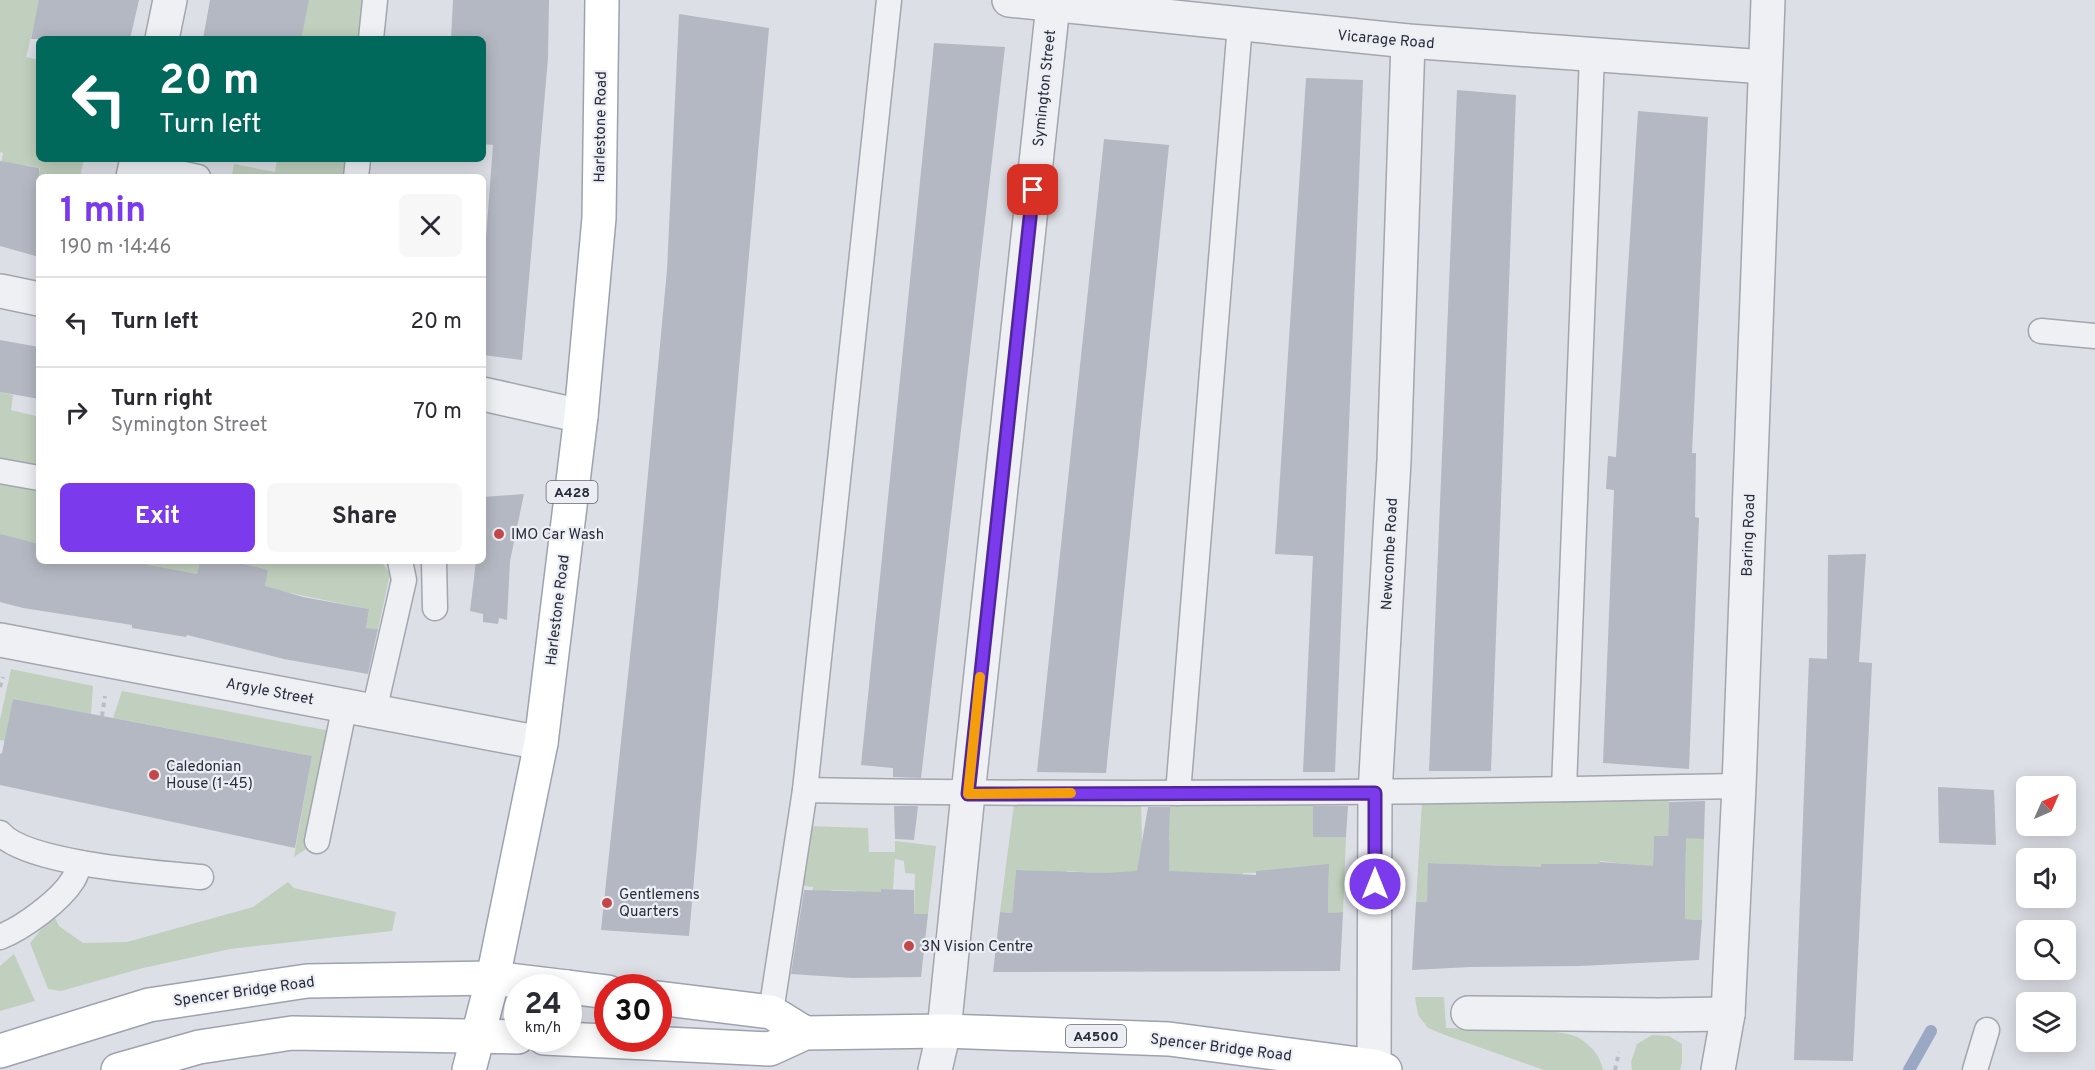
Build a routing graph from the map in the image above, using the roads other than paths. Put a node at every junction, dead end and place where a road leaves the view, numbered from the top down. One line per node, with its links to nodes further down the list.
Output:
1 (170, 0): 9 (street)
2 (375, 0): 10 (lane)
3 (602, 0): 21 (main road, Harlestone Road / A428)
4 (889, 0): 32 (lane)
5 (1009, 0): 7 (street, Vicarage Road)
6 (1768, 0): 13 (street, Baring Road)
7 (1053, 4): 8 (street, Vicarage Road); 35 (street, Symington Street)
8 (1240, 24): 11 (street, Vicarage Road); 33 (lane)
9 (163, 36)
10 (371, 36)
11 (1408, 41): 12 (street, Vicarage Road); 34 (street, Newcombe Road)
12 (1592, 55): 13 (street, Vicarage Road); 31 (lane)
13 (1765, 67): 30 (street, Baring Road)
14 (136, 167): 15 (lane)
15 (179, 174)
16 (0, 291): 17 (street)
17 (36, 298)
18 (2040, 331): 19 (lane)
19 (2095, 336)
20 (486, 395): 21 (street)
21 (581, 416): 29 (main road, Harlestone Road / A428)
22 (0, 471): 23 (lane)
23 (36, 477)
24 (401, 564): 28 (lane)
25 (434, 564): 26 (lane)
26 (435, 608)
27 (0, 640): 28 (street, Argyle Street)
28 (359, 708): 29 (street, Argyle Street); 37 (lane)
29 (540, 743): 41 (main road, Harlestone Road / A428)
30 (1739, 786): 31 (lane); 46 (street, Baring Road)
31 (1564, 789): 34 (lane)
32 (805, 790): 35 (lane); 44 (lane)
33 (1178, 793): 34 (lane); 35 (lane)
34 (1375, 793): 54 (street, Newcombe Road)
35 (968, 794): 48 (street, Symington Street)
36 (0, 833): 38 (lane)
37 (317, 841)
38 (81, 862): 39 (lane); 40 (lane)
39 (201, 877)
40 (0, 937)
41 (493, 978): 42 (main road, Spencer Bridge Road); 50 (main road, Harlestone Road / A428); 53 (main road, Spencer Bridge Road)
42 (504, 979)
43 (672, 1000): 44 (main road)
44 (771, 1012): 49 (main road)
45 (1468, 1012): 46 (street)
46 (1728, 1014): 58 (street, Baring Road)
47 (1987, 1030): 59 (lane)
48 (944, 1031): 49 (main road, Spencer Bridge Road / A4500); 54 (main road, Spencer Bridge Road / A4500); 57 (street, Symington Street)
49 (805, 1033): 52 (main road, Spencer Bridge Road)
50 (478, 1035): 51 (main road); 55 (main road); 56 (main road, Harlestone Road / A428)
51 (504, 1036)
52 (582, 1040)
53 (0, 1052)
54 (1379, 1068)
55 (118, 1070)
56 (470, 1070)
57 (935, 1070)
58 (1718, 1070)
59 (1975, 1070)

